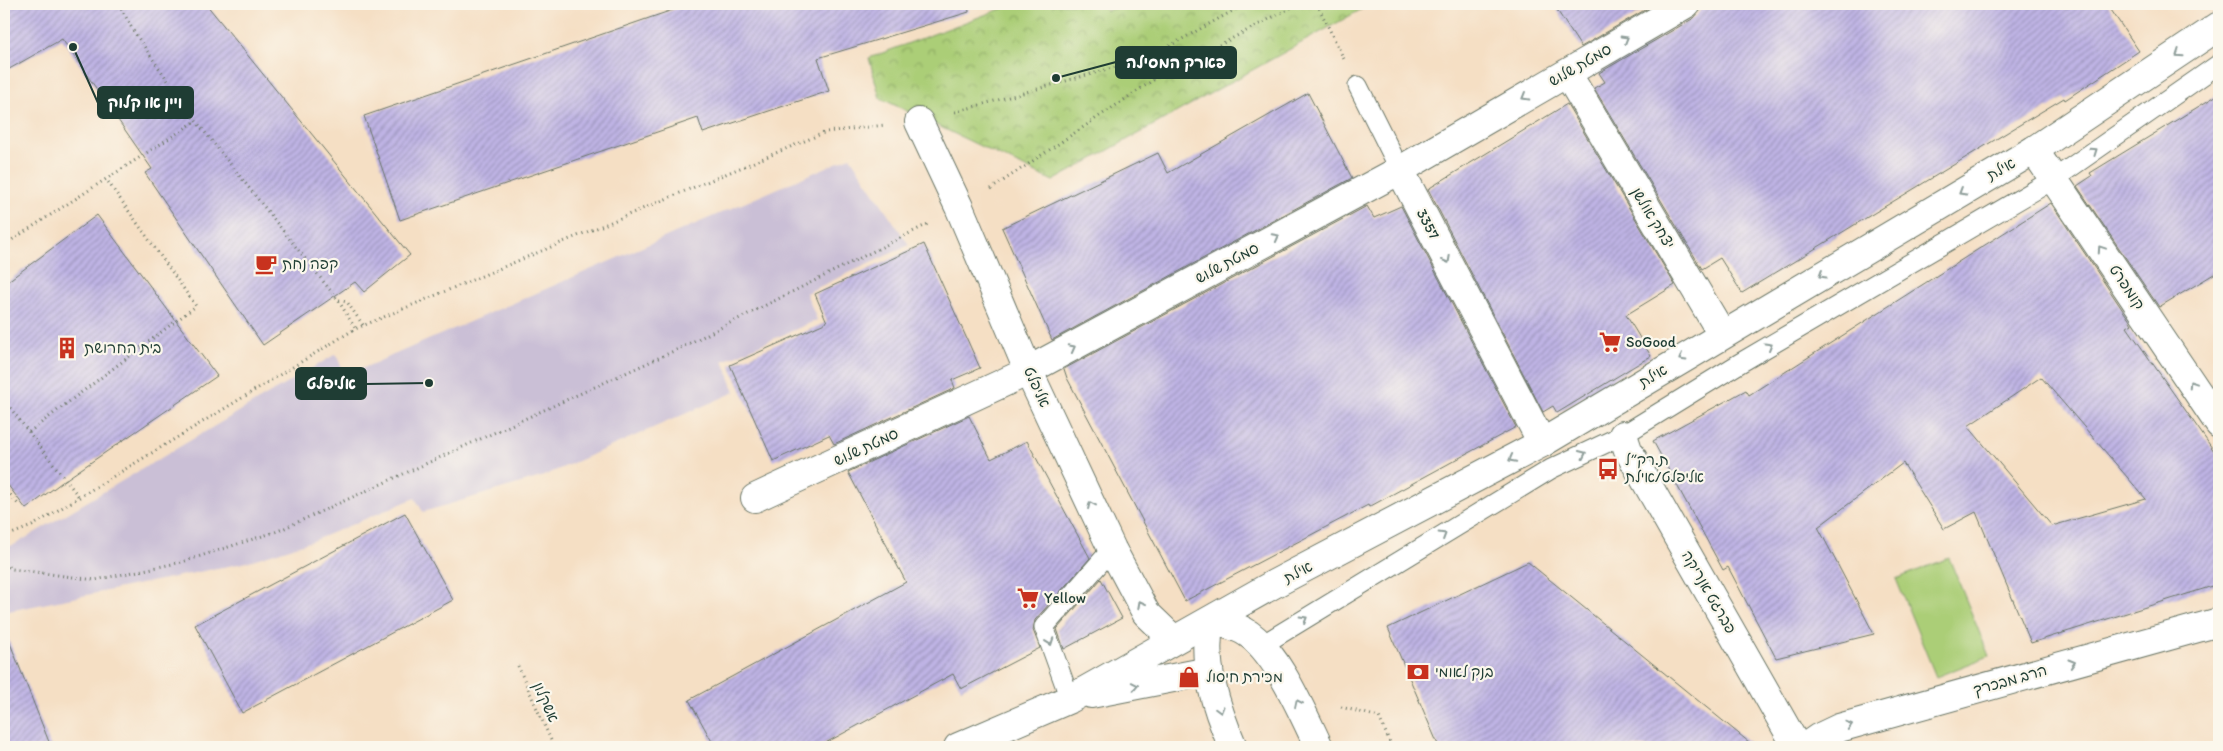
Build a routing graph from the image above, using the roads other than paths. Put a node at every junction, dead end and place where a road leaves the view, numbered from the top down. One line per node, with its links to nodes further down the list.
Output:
1 (1686, 4): 4 (street, סמטת שלוש, one-way to 1)
2 (2219, 26): 7 (street, אילת, one-way to 7)
3 (2219, 64): 9 (lane, one-way to 3)
4 (1567, 73): 8 (street, סמטת שלוש, one-way to 8); 10 (street, יצחק אולשן)
5 (1358, 86): 8 (lane, 3357)
6 (920, 122): 12 (street, אליפלט)
7 (2034, 150): 9 (street, קומפרט); 10 (street, אילת, one-way to 10)
8 (1400, 170): 12 (street, סמטת שלוש, one-way to 8); 15 (street, 3357, one-way to 15)
9 (2054, 179): 11 (lane, one-way to 9); 13 (street, קומפרט, one-way to 9)
10 (1722, 334): 11 (lane, יצחק אולשן); 15 (street, אילת, one-way to 15)
11 (1740, 363): 14 (lane)
12 (1028, 370): 16 (street, סמטת שלוש); 17 (street, אליפלט, one-way to 12)
13 (2219, 424)
14 (1623, 435): 21 (lane, one-way to 14); 27 (street, פברגט אנריקה)
15 (1542, 443): 18 (street, אילת, one-way to 18)
16 (755, 498)
17 (1112, 550): 20 (street, אליפלט, one-way to 17); 23 (lane, one-way to 23)
18 (1210, 621): 20 (street, אילת); 21 (street); 22 (street)
19 (2219, 622): 28 (street, הרב מבכרך, one-way to 19)
20 (1174, 639): 23 (street, אילת)
21 (1262, 645): 26 (street, one-way to 21)
22 (1209, 671): 23 (street, אילת, one-way to 22); 25 (street, one-way to 25)
23 (1070, 699): 24 (street, אילת)
24 (958, 747)
25 (1233, 747)
26 (1319, 747)
27 (1798, 747)
28 (1805, 747)

